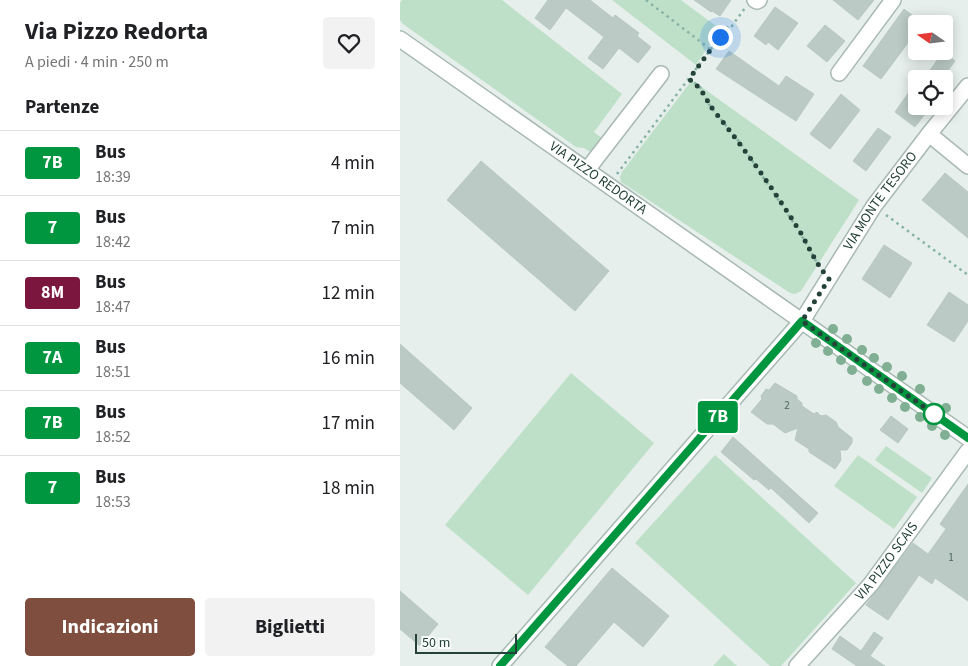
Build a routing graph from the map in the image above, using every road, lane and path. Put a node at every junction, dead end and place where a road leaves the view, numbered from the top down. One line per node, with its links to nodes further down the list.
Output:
1 (646, 0): 5 (path)
2 (893, 0): 6 (street)
3 (753, 2): 5 (path)
4 (400, 39): 12 (street, VIA PIZZO REDORTA)
5 (710, 50): 8 (path)
6 (839, 73)
7 (661, 74): 12 (street)
8 (689, 79): 13 (path); 16 (path)
9 (968, 86): 10 (street, VIA MONTE TESORO)
10 (928, 134): 11 (street); 14 (street, VIA MONTE TESORO)
11 (968, 166)
12 (587, 170): 13 (street, VIA PIZZO REDORTA)
13 (609, 185): 17 (street, VIA PIZZO REDORTA)
14 (874, 206): 15 (path); 16 (street, VIA MONTE TESORO)
15 (968, 275)
16 (829, 279): 17 (street, VIA MONTE TESORO)
17 (802, 321): 18 (street, VIA PIZZO REDORTA); 20 (street, VIA MONTE TESORO)
18 (968, 438)
19 (968, 451): 21 (street, VIA PIZZO SCAIS)
20 (500, 666)
21 (797, 666)

